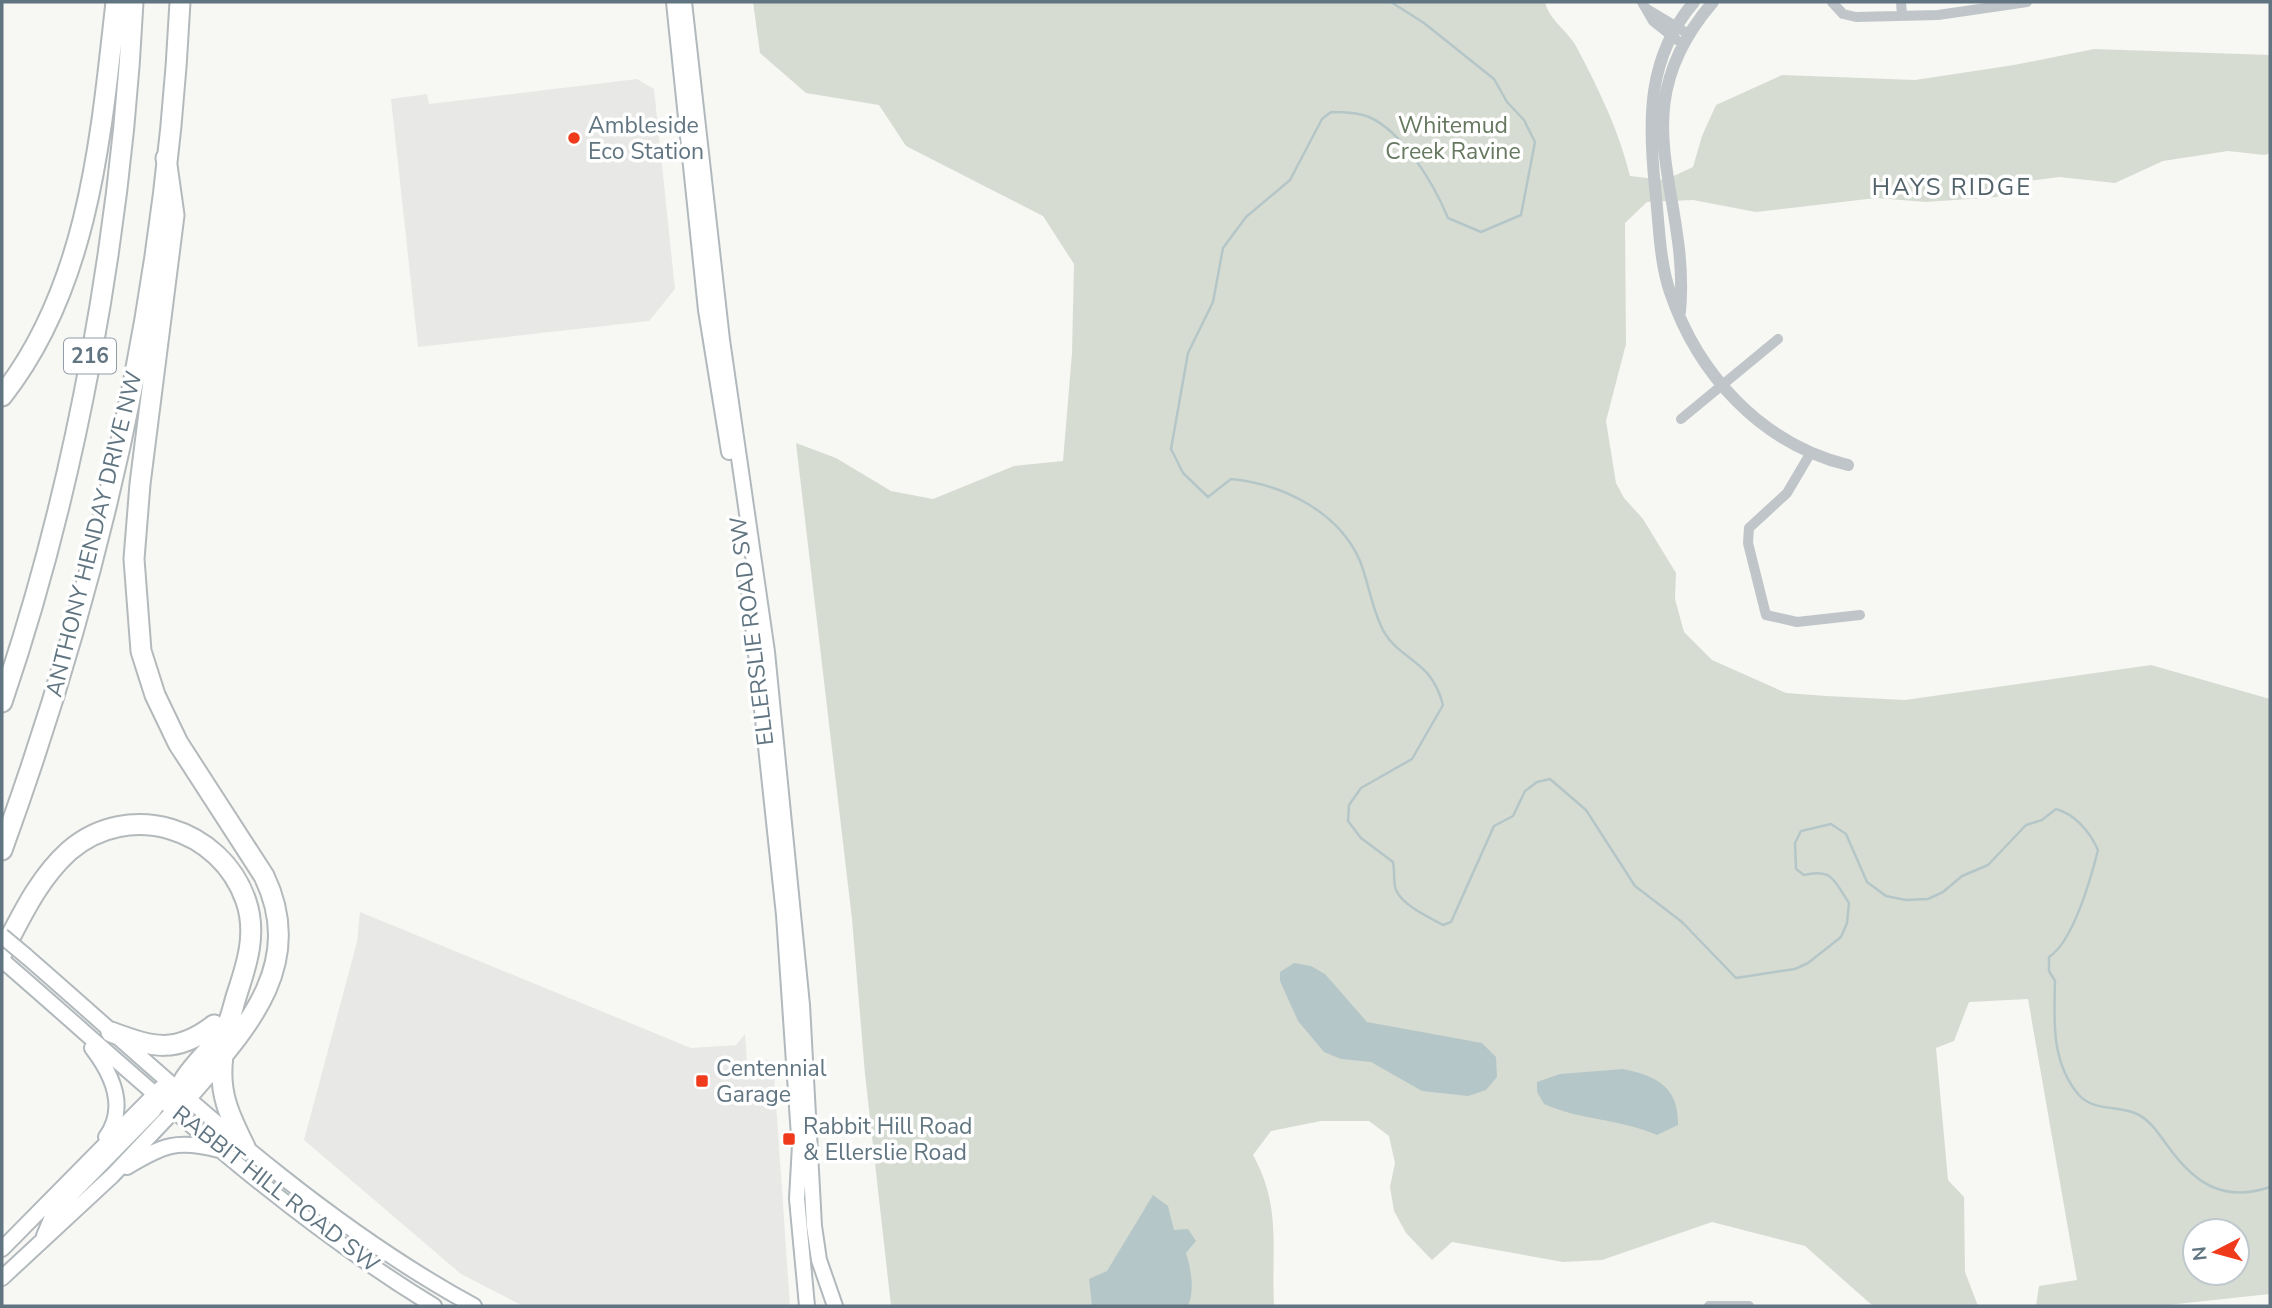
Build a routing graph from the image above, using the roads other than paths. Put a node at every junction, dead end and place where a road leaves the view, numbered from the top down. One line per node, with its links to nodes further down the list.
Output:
1 (116, 2): 20 (highway)
2 (133, 2): 25 (highway, ANTHONY HENDAY DRIVE NW / 216)
3 (180, 2): 16 (highway, ANTHONY HENDAY DRIVE NW / 216)
4 (674, 2): 36 (main road, ELLERSLIE ROAD SW)
5 (684, 2): 43 (main road, ELLERSLIE ROAD SW)
6 (1694, 2): 14 (street)
7 (1713, 2): 15 (street)
8 (1832, 2): 13 (street)
9 (1901, 2): 13 (street)
10 (2028, 2): 12 (street)
11 (1644, 5): 14 (street)
12 (1981, 5): 13 (street)
13 (1902, 16)
14 (1674, 31): 15 (street); 17 (street)
15 (1687, 40): 17 (street)
16 (166, 158): 26 (highway, ANTHONY HENDAY DRIVE NW / 216); 34 (highway)
17 (1680, 312): 19 (street)
18 (1778, 340): 19 (street)
19 (1723, 387): 21 (street); 22 (street)
20 (2, 396)
21 (1681, 419)
22 (1810, 454): 23 (street); 24 (street)
23 (1848, 465)
24 (1860, 615)
25 (2, 702)
26 (2, 850)
27 (2, 936): 33 (main road, bridge)
28 (2, 953): 30 (highway)
29 (2, 960): 32 (main road)
30 (236, 997): 31 (highway); 35 (highway)
31 (214, 1025): 33 (highway); 35 (highway)
32 (78, 1029): 35 (main road); 39 (main road)
33 (111, 1032): 35 (main road)
34 (223, 1056): 35 (highway); 37 (highway)
35 (171, 1095): 37 (main road, RABBIT HILL ROAD SW); 38 (main road, RABBIT HILL ROAD SW); 39 (main road); 40 (main road); 41 (main road)
36 (800, 1145): 43 (main road, ELLERSLIE ROAD SW); 47 (main road)
37 (245, 1147): 46 (main road, RABBIT HILL ROAD SW)
38 (224, 1152): 40 (main road); 45 (main road, RABBIT HILL ROAD SW)
39 (95, 1153): 42 (main road)
40 (112, 1176): 41 (main road)
41 (42, 1240): 44 (main road)
42 (2, 1249)
43 (819, 1260): 48 (main road, ELLERSLIE ROAD SW)
44 (2, 1278)
45 (434, 1306)
46 (474, 1306)
47 (807, 1306)
48 (835, 1306)
49 (1709, 1306): 50 (street)
50 (1749, 1306)

